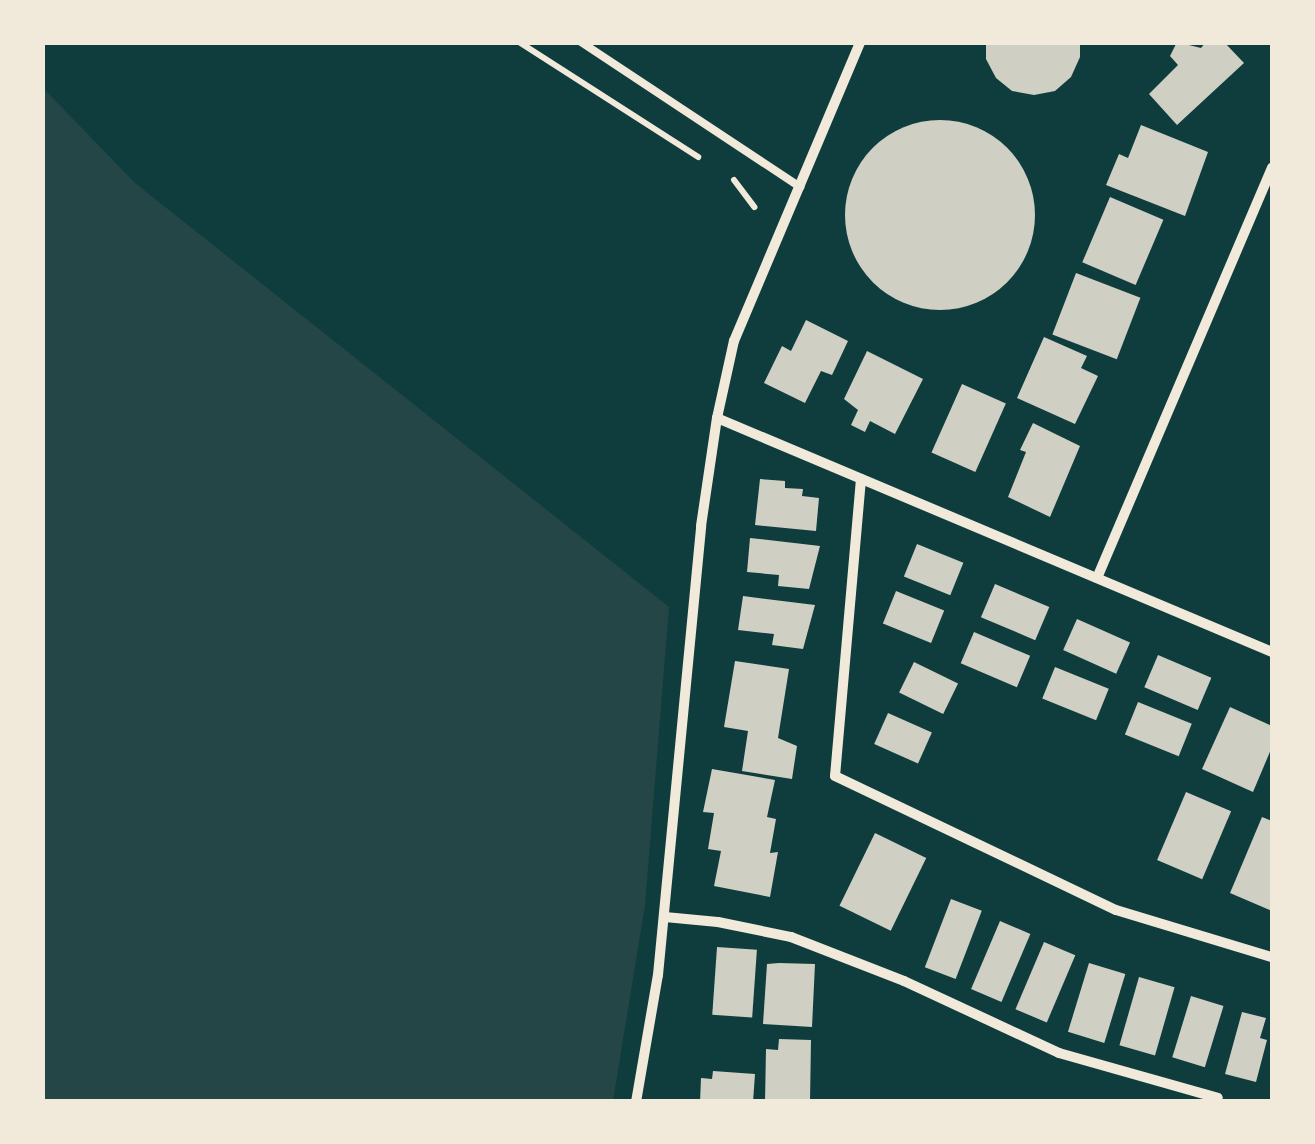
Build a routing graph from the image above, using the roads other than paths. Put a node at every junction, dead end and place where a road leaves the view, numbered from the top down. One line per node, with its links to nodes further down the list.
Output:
1 (580, 42): 4 (lane)
2 (860, 42): 4 (street)
3 (1272, 168): 7 (street)
4 (800, 186): 5 (street)
5 (717, 418): 6 (street); 9 (street)
6 (861, 479): 7 (street); 10 (street)
7 (1097, 578): 8 (street)
8 (1272, 652)
9 (665, 918): 11 (street); 12 (street)
10 (1272, 957)
11 (1224, 1100)
12 (636, 1102)

